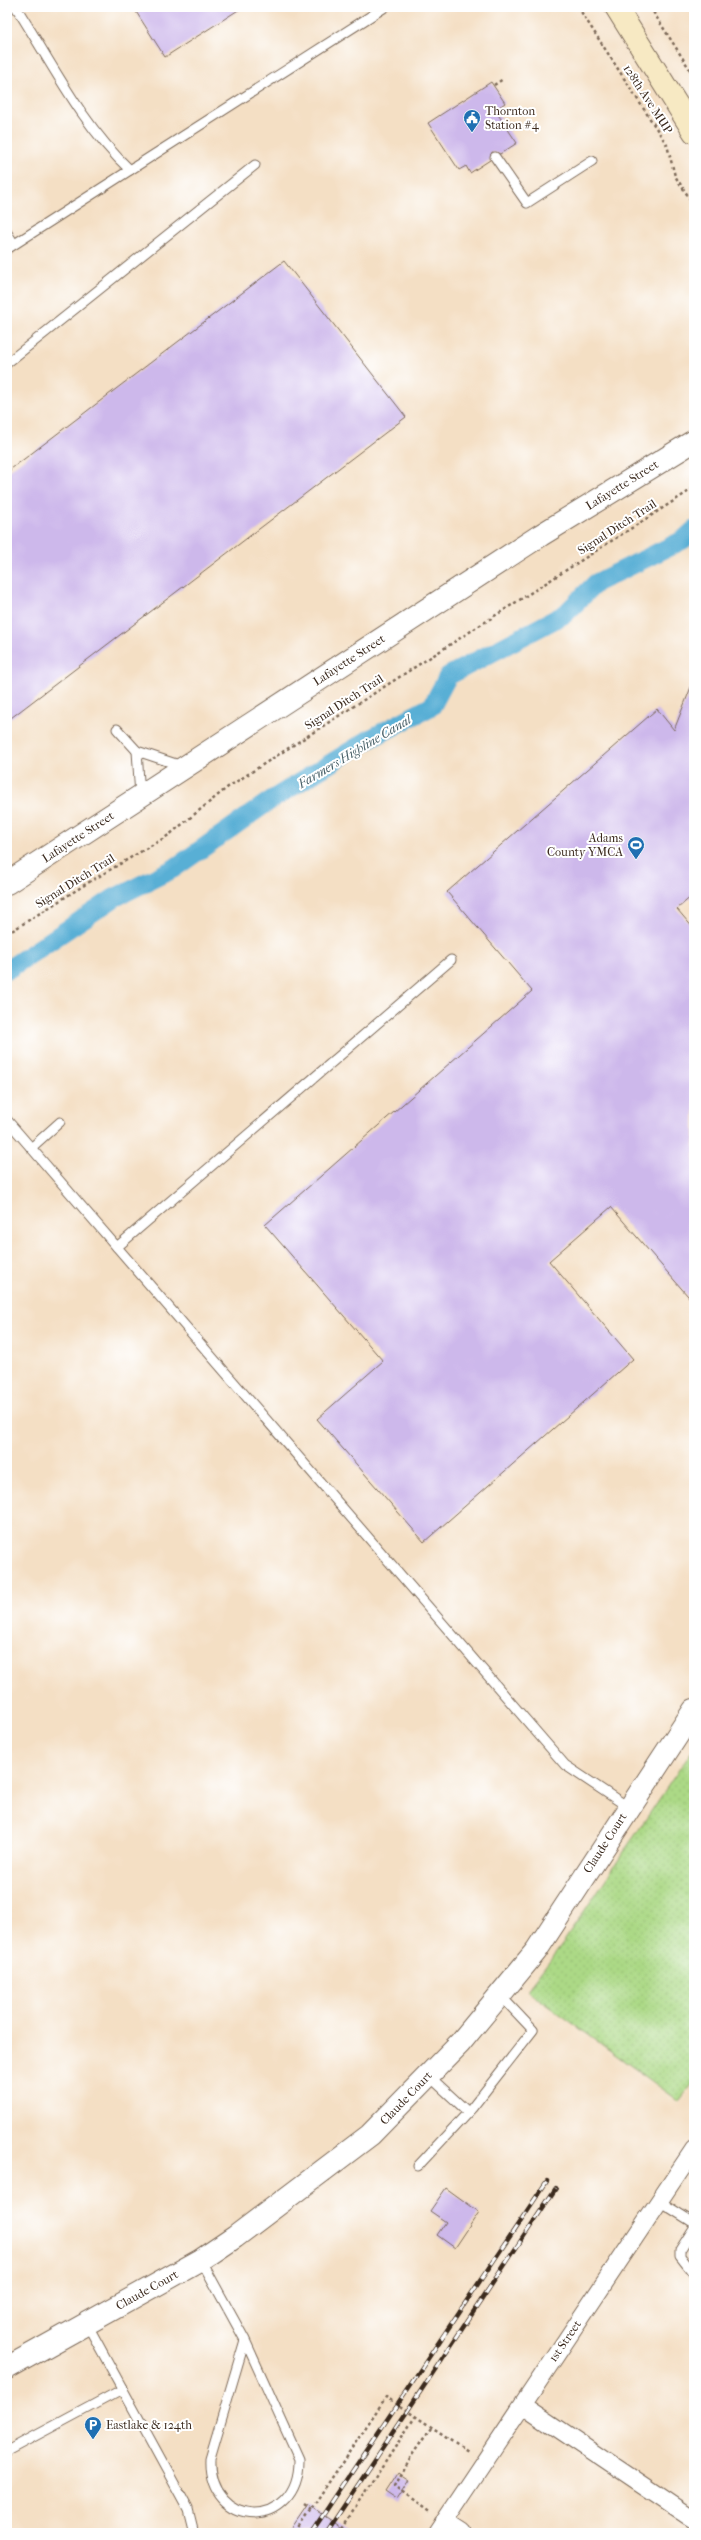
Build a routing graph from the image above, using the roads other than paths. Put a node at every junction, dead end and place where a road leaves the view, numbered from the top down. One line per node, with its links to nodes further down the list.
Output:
1 (16, 7): 8 (lane)
2 (385, 7): 8 (lane)
3 (616, 7): 4 (main road)
4 (694, 132)
5 (495, 157): 6 (lane)
6 (592, 161)
7 (255, 165): 11 (lane)
8 (130, 170): 10 (lane)
9 (7, 233): 10 (lane)
10 (11, 246)
11 (7, 363)
12 (694, 441): 15 (street, Lafayette Street)
13 (117, 729): 14 (lane)
14 (137, 751): 15 (lane); 16 (lane)
15 (185, 767): 16 (street, Lafayette Street)
16 (140, 797): 17 (street, Lafayette Street)
17 (7, 883)
18 (451, 960): 22 (lane)
19 (7, 1120): 21 (lane)
20 (60, 1122): 21 (lane)
21 (31, 1148): 22 (lane)
22 (117, 1247): 24 (lane)
23 (694, 1710): 24 (street, Claude Court)
24 (628, 1807): 25 (street, Claude Court)
25 (500, 1995): 26 (street, Claude Court); 27 (lane)
26 (428, 2075): 27 (lane); 33 (street, Claude Court)
27 (468, 2112): 29 (lane)
28 (694, 2149): 30 (street, 1st Street)
29 (418, 2166)
30 (659, 2200): 31 (lane); 39 (street, 1st Street)
31 (694, 2224)
32 (694, 2228): 34 (lane)
33 (201, 2260): 35 (street, Claude Court); 36 (lane)
34 (694, 2274)
35 (87, 2324): 37 (street, Claude Court); 38 (lane)
36 (245, 2340): 36 (lane)
37 (7, 2368)
38 (123, 2389): 40 (lane); 43 (lane)
39 (523, 2405): 41 (street); 42 (street, 1st Street)
40 (7, 2451)
41 (694, 2520)
42 (441, 2527): 44 (street)
43 (191, 2533)
44 (461, 2533)

